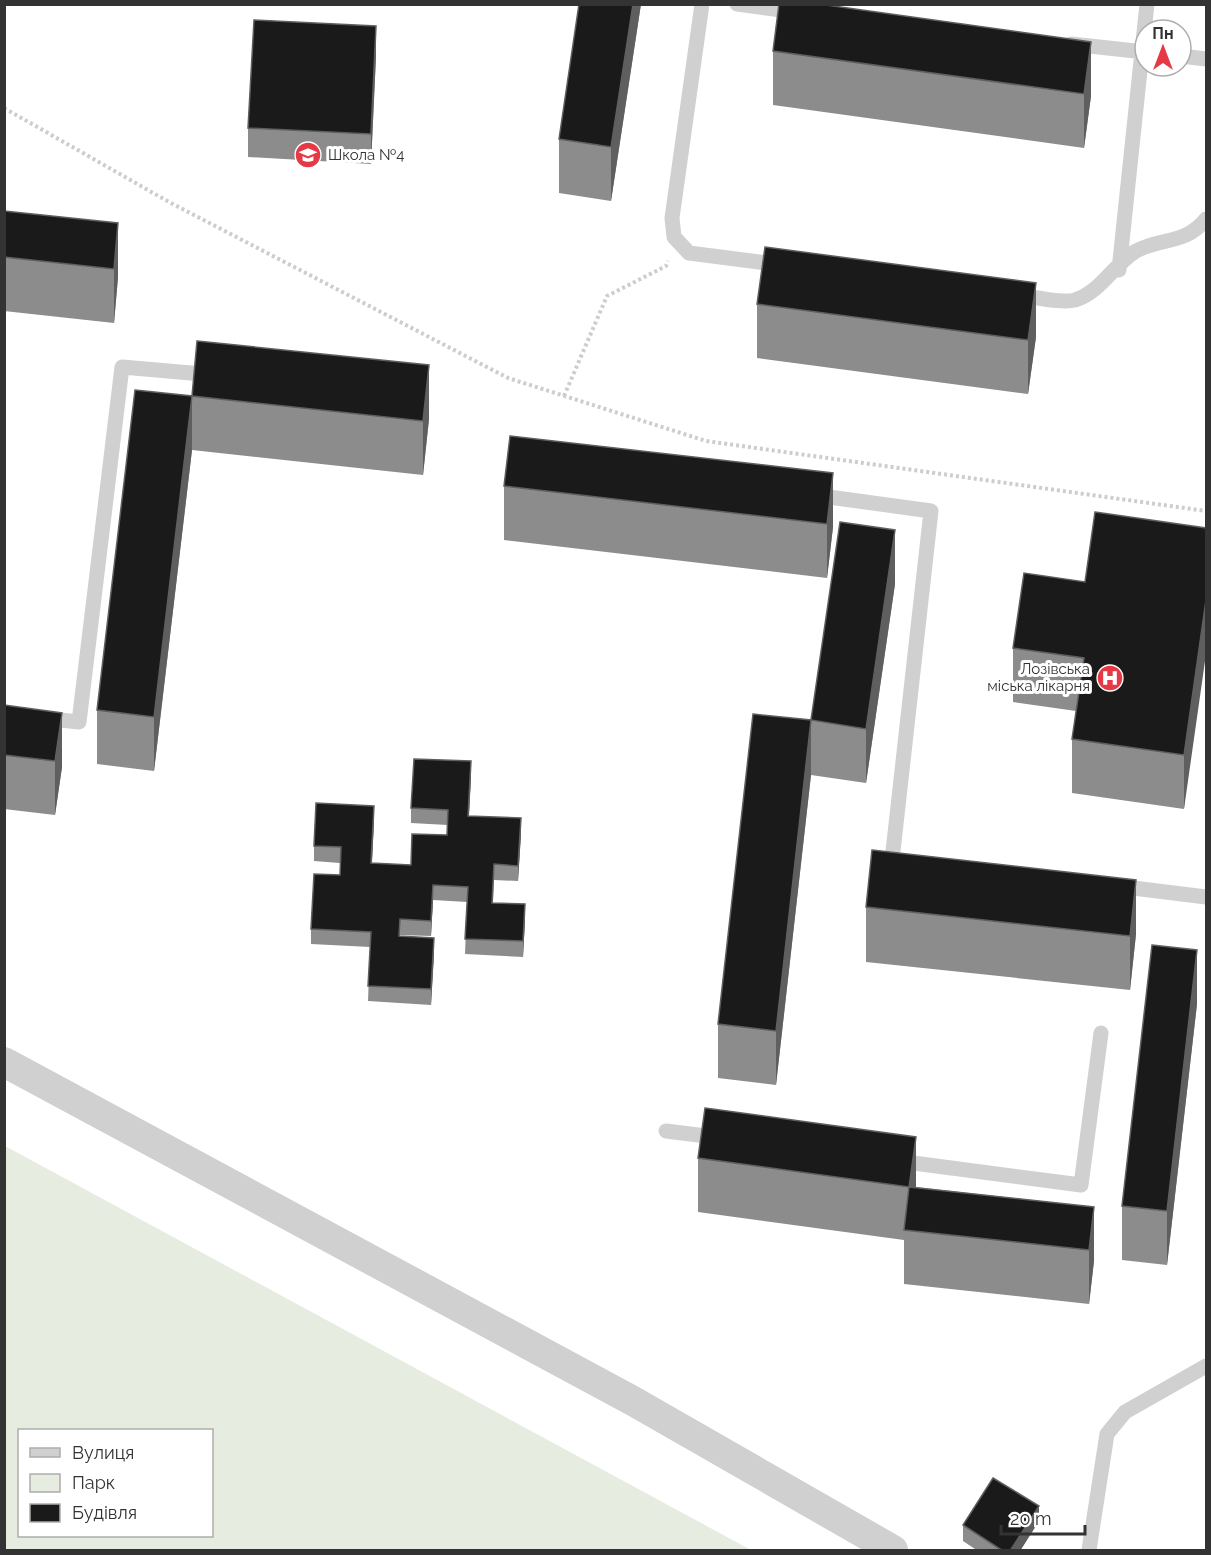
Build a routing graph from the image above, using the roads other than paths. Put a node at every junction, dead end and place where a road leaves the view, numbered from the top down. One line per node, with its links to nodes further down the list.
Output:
1 (702, 4): 10 (lane)
2 (737, 4): 3 (lane)
3 (787, 8): 4 (lane); 5 (lane)
4 (810, 13)
5 (784, 30)
6 (1059, 42): 7 (lane)
7 (1133, 51)
8 (1141, 78): 11 (lane)
9 (1206, 219): 11 (lane)
10 (794, 266)
11 (1119, 271): 12 (lane)
12 (1003, 293)
13 (228, 377): 15 (lane)
14 (803, 494): 16 (lane)
15 (4, 714)
16 (915, 863)
17 (1102, 885): 18 (lane)
18 (1206, 897)
19 (1101, 1034): 23 (lane)
20 (4, 1062): 25 (street)
21 (666, 1131): 22 (lane)
22 (737, 1140)
23 (879, 1159)
24 (1206, 1366): 26 (lane)
25 (893, 1551)
26 (1089, 1551)

